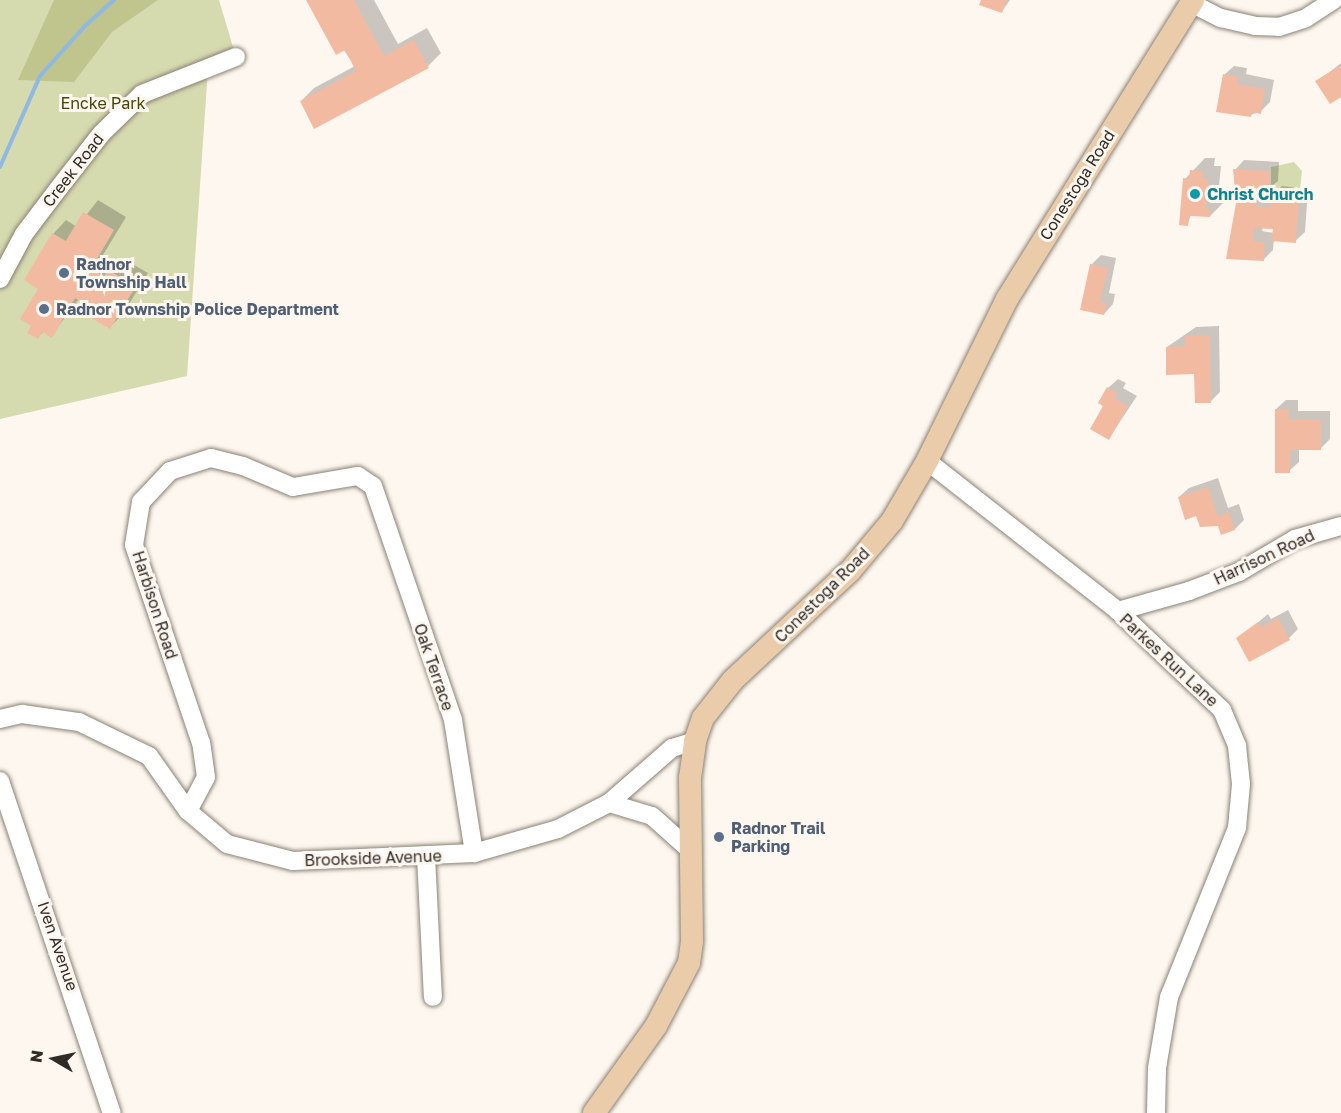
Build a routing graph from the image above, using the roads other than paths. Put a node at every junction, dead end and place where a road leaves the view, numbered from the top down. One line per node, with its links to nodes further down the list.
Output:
1 (1334, 0): 2 (street)
2 (1192, 1): 5 (main road, Conestoga Road)
3 (236, 57): 4 (street, Creek Road)
4 (0, 279)
5 (927, 461): 8 (street, Parkes Run Lane); 10 (main road, Conestoga Road)
6 (373, 486): 13 (street, Harbison Road); 15 (street, Oak Terrace)
7 (1341, 526): 8 (street, Harrison Road)
8 (1118, 611): 20 (street, Parkes Run Lane)
9 (0, 719): 13 (street, Brookside Avenue)
10 (695, 741): 12 (street, Brookside Avenue); 14 (main road, Conestoga Road)
11 (0, 781): 18 (street, Iven Avenue)
12 (609, 803): 14 (street); 15 (street, Brookside Avenue)
13 (188, 811): 16 (street, Brookside Avenue)
14 (690, 850): 19 (main road, Conestoga Road)
15 (474, 853): 16 (street, Brookside Avenue)
16 (426, 856): 17 (street)
17 (433, 998)
18 (112, 1113)
19 (594, 1113)
20 (1156, 1113)

